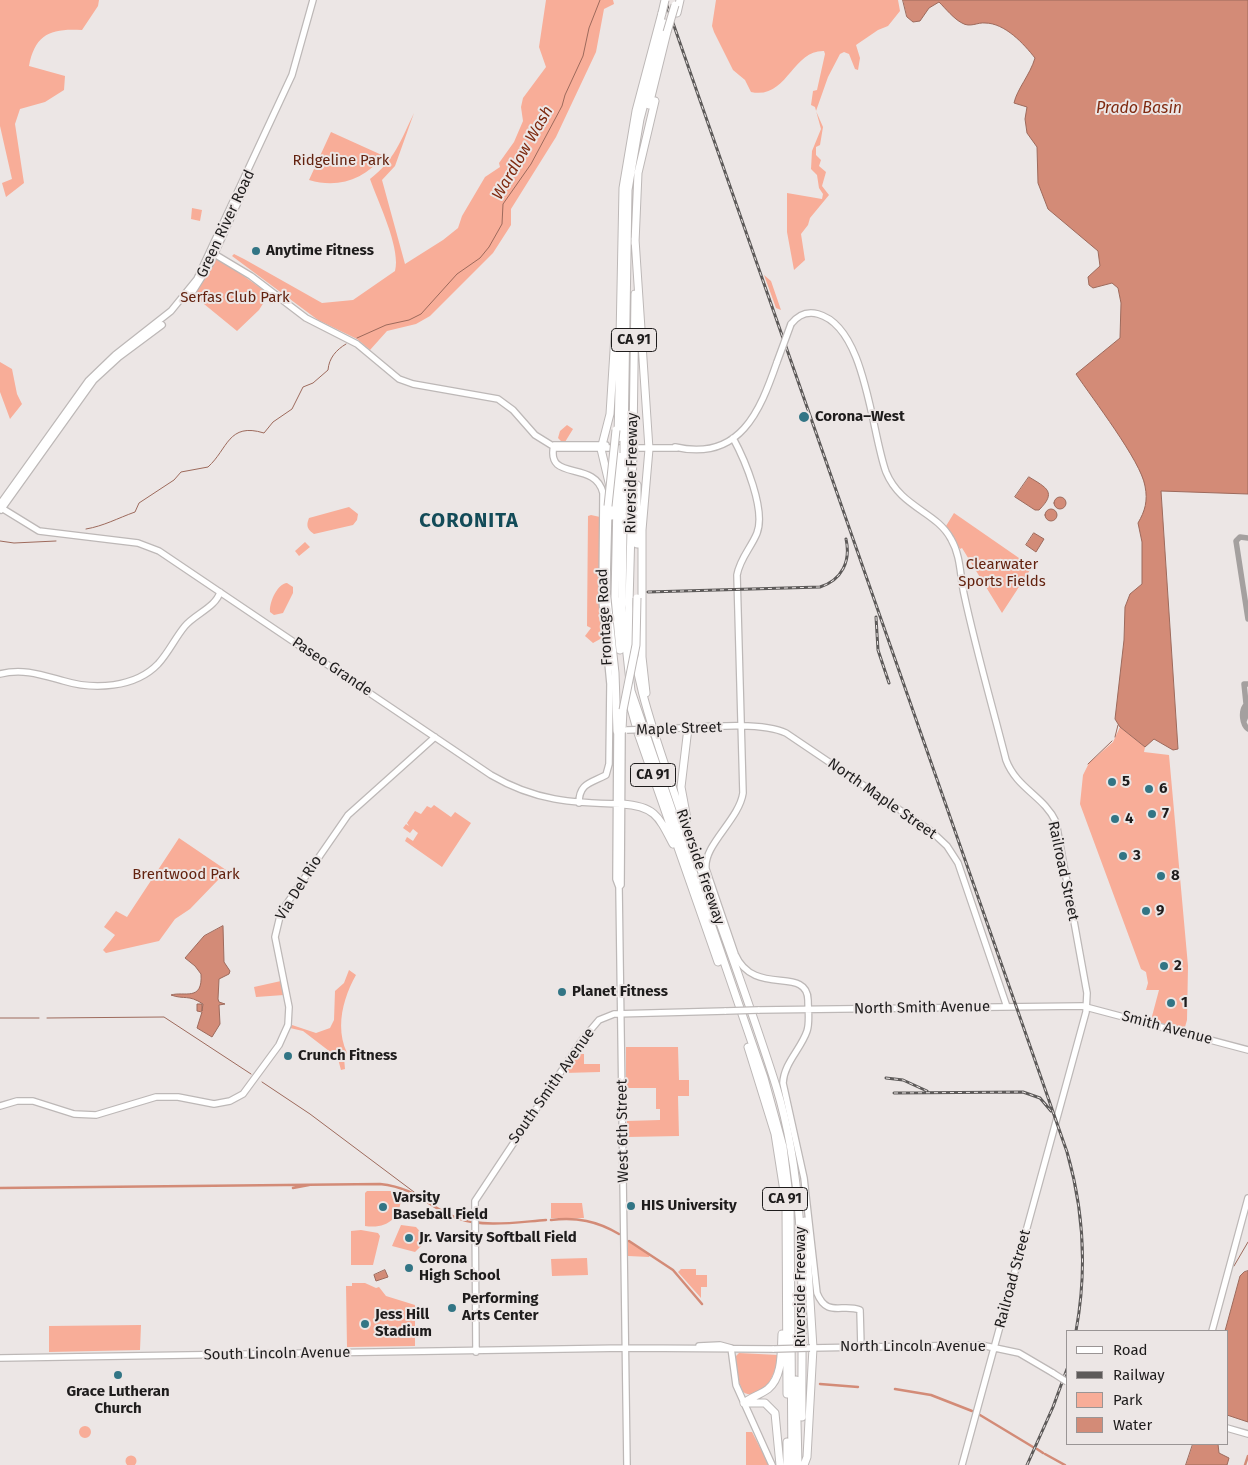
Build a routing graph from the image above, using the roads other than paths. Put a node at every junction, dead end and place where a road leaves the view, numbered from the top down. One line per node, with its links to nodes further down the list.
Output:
1 (313, 0): 5 (main road, Green River Road)
2 (665, 0): 11 (highway, Riverside Freeway / CA 91, bridge)
3 (675, 1): 4 (highway, bridge); 4 (highway, Riverside Freeway / CA 91); 15 (highway)
4 (669, 36): 9 (highway, Riverside Freeway / CA 91); 15 (highway)
5 (290, 82): 6 (main road, Green River Road); 7 (main road, Green River Road)
6 (284, 90): 7 (main road); 8 (main road, Green River Road)
7 (285, 97): 8 (main road, Green River Road)
8 (270, 126): 10 (main road, Green River Road)
9 (635, 239): 15 (highway, Riverside Freeway / CA 91); 18 (highway)
10 (214, 251): 14 (main road, Green River Road); 16 (main road); 20 (main road, Green River Road)
11 (619, 325): 12 (highway, Riverside Freeway / CA 91); 17 (highway)
12 (619, 421): 15 (highway, Riverside Freeway / CA 91); 28 (highway, bridge)
13 (733, 438): 18 (main road); 26 (main road); 35 (main road, Railroad Street, bridge)
14 (46, 440): 20 (main road); 21 (main road, Green River Road)
15 (626, 441): 19 (highway, Riverside Freeway / CA 91); 19 (highway, Riverside Freeway / CA 91, bridge)
16 (554, 445): 17 (main road); 30 (main road, Frontage Road)
17 (602, 447): 18 (main road); 23 (highway)
18 (649, 447): 25 (highway)
19 (627, 453): 23 (highway, Riverside Freeway / CA 91); 25 (highway, Riverside Freeway / CA 91); 28 (highway, bridge); 61 (highway); 62 (highway)
20 (34, 465): 21 (main road, Green River Road)
21 (1, 507): 22 (main road, Paseo Grande)
22 (220, 592): 24 (main road); 29 (main road, Paseo Grande)
23 (620, 656): 33 (highway, Riverside Freeway / CA 91)
24 (0, 673)
25 (646, 710): 32 (highway, Riverside Freeway / CA 91)
26 (741, 727): 27 (main road, Maple Street); 34 (main road, North Maple Street); 37 (main road)
27 (688, 728): 28 (main road, Maple Street, bridge); 32 (highway)
28 (622, 730): 31 (main road, West 6th Street)
29 (435, 737): 30 (main road, Paseo Grande); 40 (main road, Via Del Rio)
30 (578, 803): 31 (main road, Paseo Grande)
31 (619, 804): 33 (highway); 38 (main road, West 6th Street)
32 (690, 842): 41 (highway, Riverside Freeway / CA 91)
33 (682, 860): 43 (highway, Riverside Freeway / CA 91)
34 (1007, 1007): 35 (main road, North Smith Avenue); 37 (main road, North Smith Avenue)
35 (1087, 1007): 39 (main road, Smith Avenue); 45 (main road, Railroad Street)
36 (758, 1010): 37 (main road, North Smith Avenue); 38 (main road, South Smith Avenue, bridge)
37 (808, 1010): 46 (main road)
38 (621, 1012): 47 (main road, West 6th Street); 51 (main road, South Smith Avenue)
39 (1248, 1050)
40 (0, 1106)
41 (795, 1169): 50 (highway); 63 (highway, Riverside Freeway / CA 91)
42 (1248, 1198): 44 (main road)
43 (786, 1317): 54 (highway); 60 (highway, Riverside Freeway / CA 91)
44 (1212, 1330)
45 (994, 1346): 46 (main road, North Lincoln Avenue); 53 (main road, North Lincoln Avenue, bridge); 64 (main road, Railroad Street)
46 (862, 1347): 50 (main road, North Lincoln Avenue)
47 (626, 1348): 48 (main road, South Lincoln Avenue); 51 (main road, South Lincoln Avenue); 57 (main road, West 6th Street)
48 (731, 1348): 49 (main road, South Lincoln Avenue, bridge); 54 (main road)
49 (792, 1348): 50 (main road, North Lincoln Avenue, bridge)
50 (812, 1348): 63 (highway)
51 (476, 1350): 52 (main road, South Lincoln Avenue)
52 (0, 1356)
53 (1066, 1381)
54 (744, 1403): 58 (main road); 59 (highway)
55 (1228, 1428): 56 (main road)
56 (1247, 1434)
57 (627, 1465)
58 (772, 1465)
59 (780, 1465)
60 (787, 1465)
61 (792, 1465)
62 (798, 1465)
63 (803, 1465)
64 (962, 1465)

